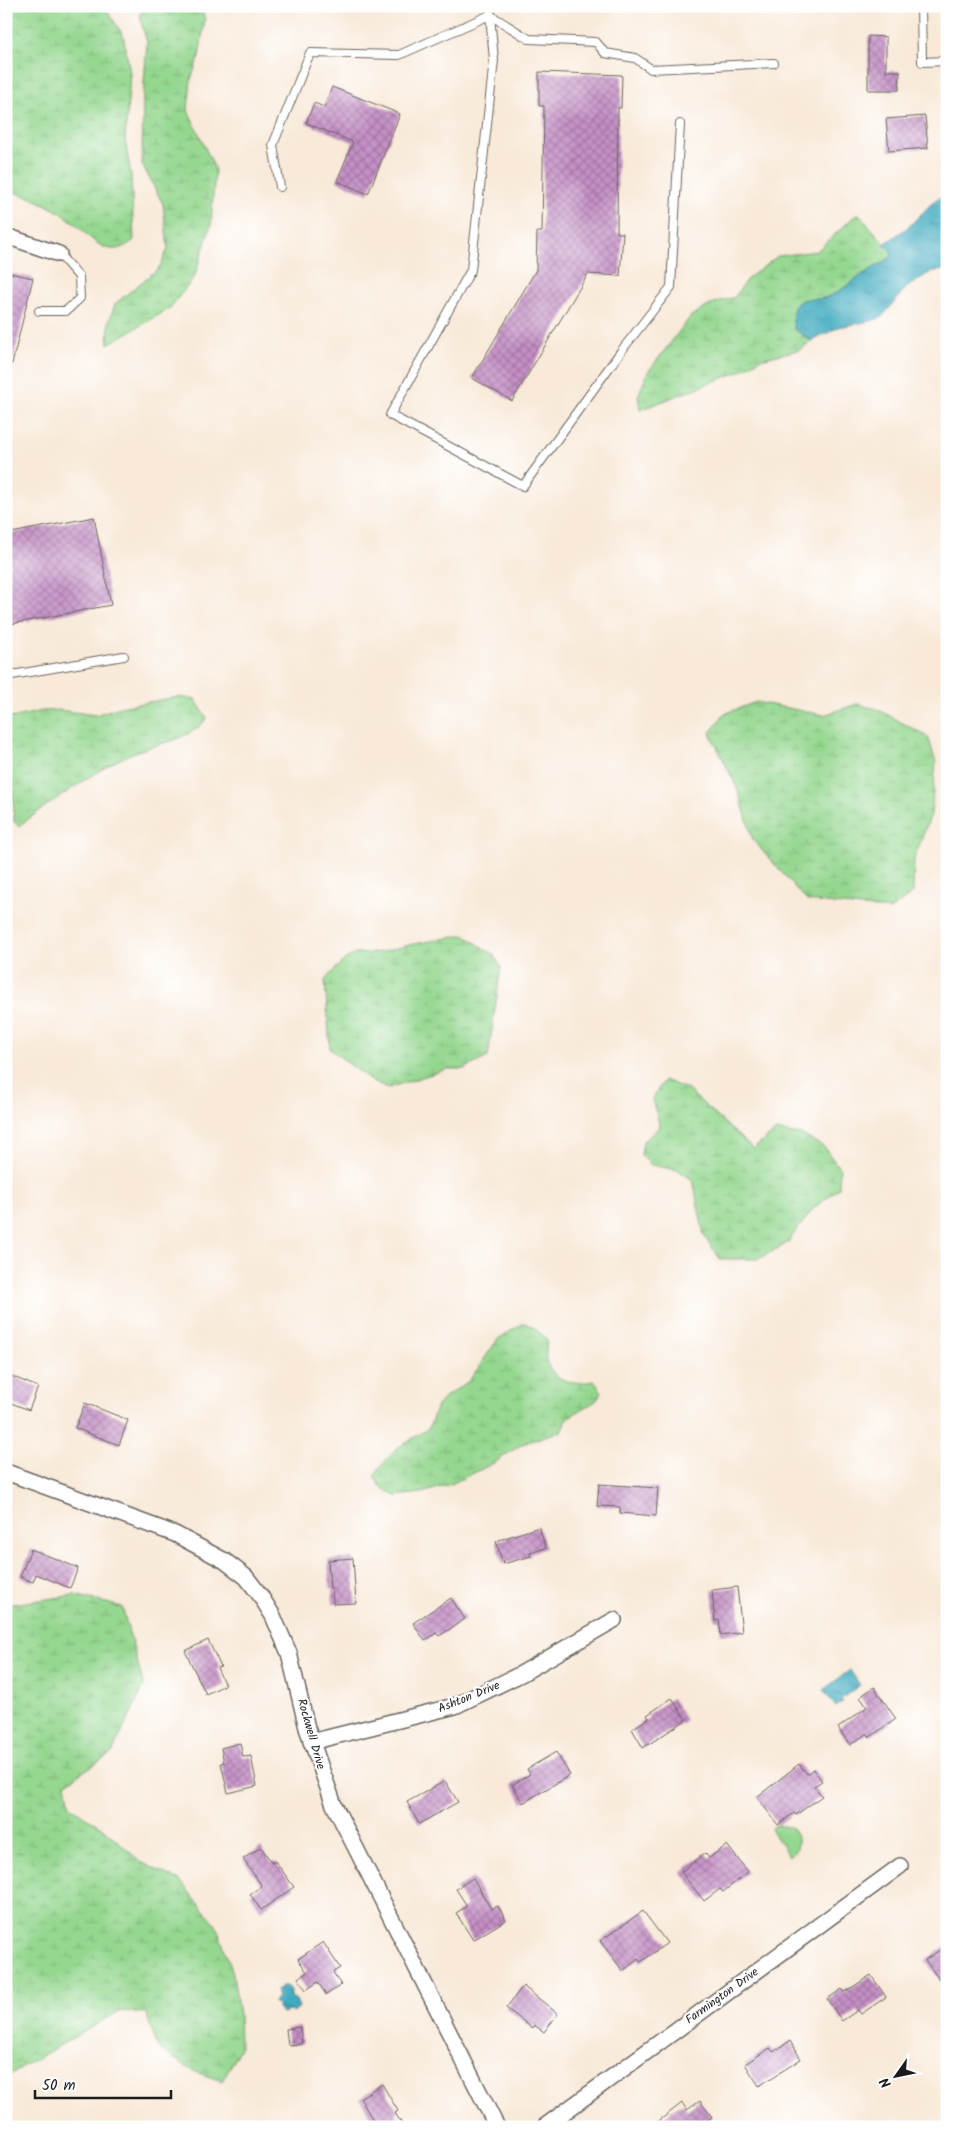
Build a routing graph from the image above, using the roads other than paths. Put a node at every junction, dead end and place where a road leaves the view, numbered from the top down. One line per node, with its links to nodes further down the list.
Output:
1 (491, 6): 3 (lane)
2 (921, 6): 4 (lane)
3 (490, 15): 5 (lane); 6 (lane); 7 (lane)
4 (947, 61)
5 (774, 63)
6 (680, 124)
7 (280, 187)
8 (6, 236): 9 (street)
9 (59, 254): 10 (lane)
10 (39, 311)
11 (124, 656): 12 (lane)
12 (6, 676)
13 (6, 1472): 15 (street, Rockwell Drive)
14 (614, 1620): 15 (street, Ashton Drive)
15 (311, 1742): 17 (street, Rockwell Drive)
16 (900, 1866): 18 (street, Farmington Drive)
17 (497, 2127)
18 (544, 2127)

